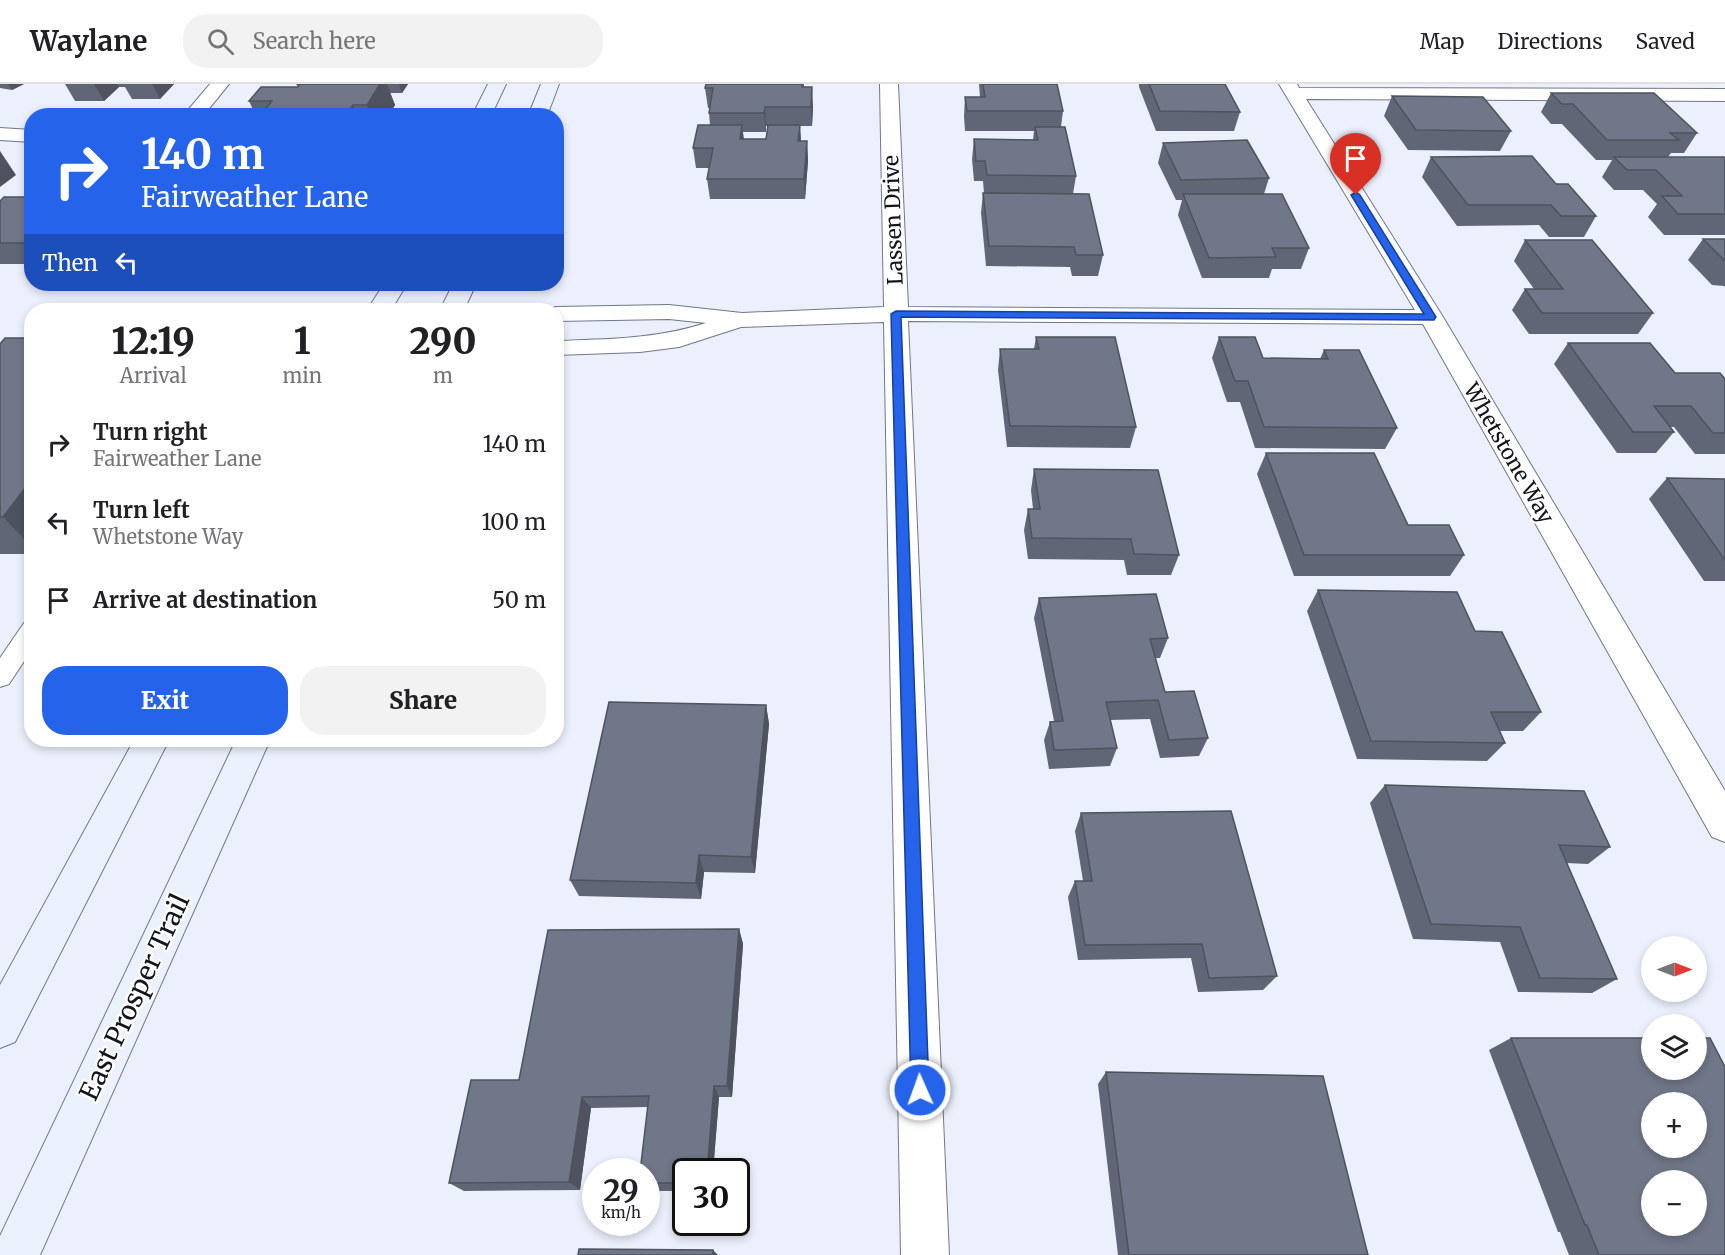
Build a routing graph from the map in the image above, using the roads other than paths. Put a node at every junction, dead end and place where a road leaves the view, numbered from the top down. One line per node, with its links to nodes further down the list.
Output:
1 (220, 84): 8 (street)
2 (498, 84): 9 (main road)
3 (550, 84): 10 (main road)
4 (889, 84): 15 (street, Lassen Drive)
5 (1290, 88): 6 (street); 16 (street, Whetstone Way)
6 (1699, 94): 7 (street); 11 (street)
7 (1725, 95)
8 (199, 108)
9 (485, 108)
10 (540, 108)
11 (1725, 116)
12 (0, 134): 13 (street)
13 (24, 136)
14 (564, 314): 17 (street)
15 (896, 314): 16 (street); 17 (street); 26 (street, Lassen Drive)
16 (1431, 317): 23 (street, Whetstone Way)
17 (742, 320): 18 (street)
18 (564, 348)
19 (24, 641): 20 (lane)
20 (0, 676)
21 (148, 747): 24 (main road)
22 (250, 747): 25 (main road, East Prosper Trail)
23 (1725, 825)
24 (0, 1027)
25 (16, 1255)
26 (925, 1255)

